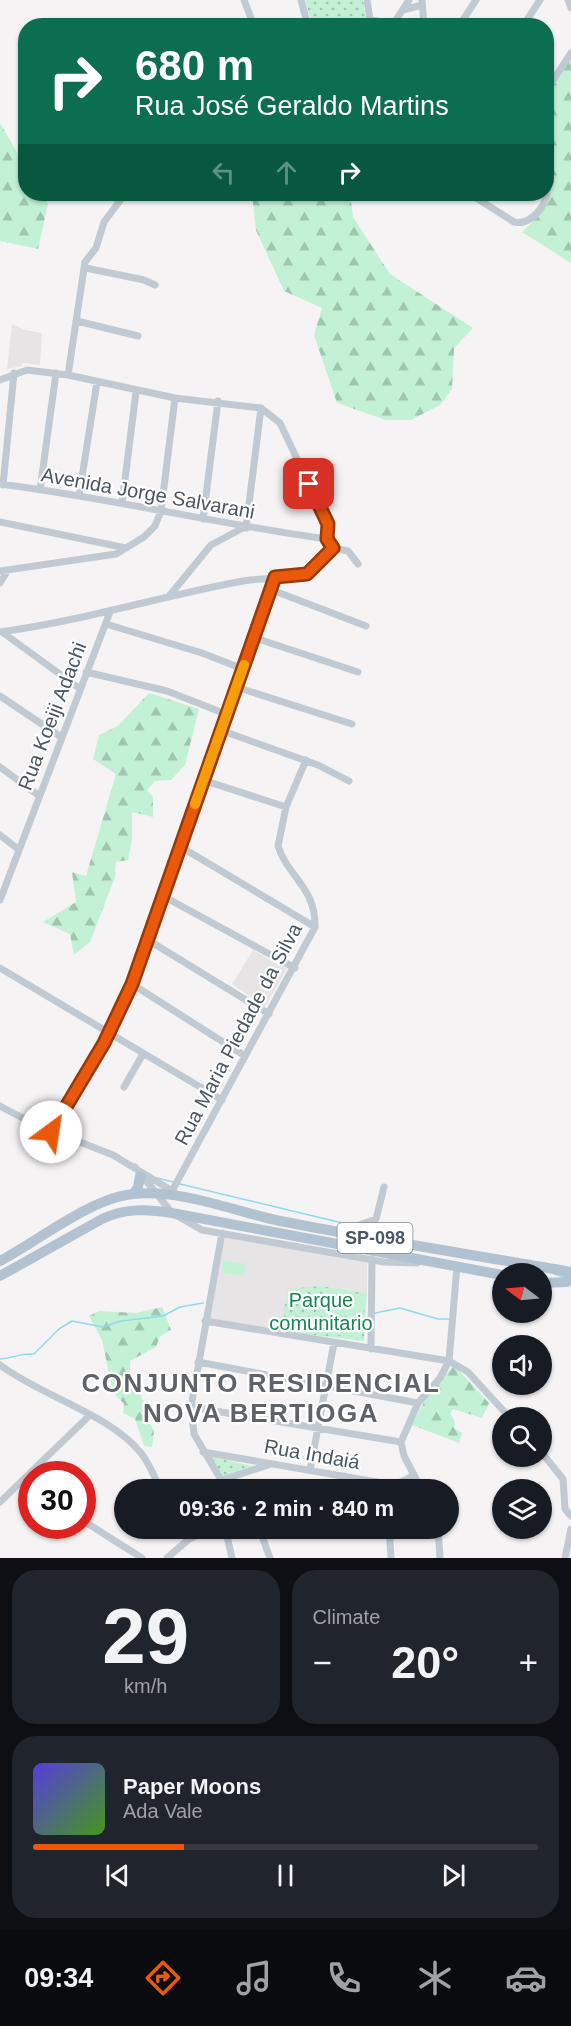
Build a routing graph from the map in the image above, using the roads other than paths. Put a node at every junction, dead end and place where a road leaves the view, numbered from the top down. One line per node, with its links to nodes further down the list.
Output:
1 (244, 0): 11 (street)
2 (302, 0): 12 (street)
3 (367, 0): 13 (street)
4 (409, 0): 10 (street)
5 (476, 0): 16 (street)
6 (540, 0): 17 (street)
7 (568, 0): 9 (street)
8 (422, 2): 10 (street); 15 (street)
9 (571, 8)
10 (403, 10): 14 (street)
11 (251, 18)
12 (306, 18)
13 (370, 18)
14 (397, 18)
15 (423, 18)
16 (464, 18)
17 (528, 18)
18 (571, 52): 19 (street)
19 (554, 79)
20 (120, 201): 23 (street)
21 (481, 201): 22 (street)
22 (544, 201)
23 (86, 268): 24 (street); 25 (street)
24 (155, 285)
25 (77, 321): 26 (street); 29 (street)
26 (138, 336)
27 (14, 373): 28 (street); 30 (street); 36 (street)
28 (56, 373): 29 (street); 37 (street)
29 (68, 375): 31 (street)
30 (0, 380)
31 (96, 382): 32 (street); 38 (street)
32 (136, 392): 33 (street); 39 (street)
33 (175, 398): 34 (street); 40 (street)
34 (218, 401): 35 (street); 41 (street)
35 (261, 408): 43 (street); 44 (street)
36 (2, 484): 37 (street, Avenida Jorge Salvarani)
37 (40, 490): 38 (street, Avenida Jorge Salvarani)
38 (79, 496): 39 (street, Avenida Jorge Salvarani)
39 (122, 503): 40 (street, Avenida Jorge Salvarani)
40 (161, 511): 41 (street, Avenida Jorge Salvarani); 45 (street)
41 (203, 519): 43 (street, Avenida Jorge Salvarani)
42 (0, 522): 45 (street)
43 (245, 528): 44 (street, Avenida Jorge Salvarani); 52 (street)
44 (327, 539): 46 (street)
45 (126, 548): 48 (street)
46 (333, 548): 47 (street); 49 (street)
47 (358, 564)
48 (4, 570): 50 (street)
49 (275, 577): 51 (street); 52 (street)
50 (0, 583)
51 (272, 590): 55 (street); 57 (street)
52 (170, 595): 53 (street)
53 (110, 612): 54 (street, Rua Koeiji Adachi); 56 (street)
54 (106, 624): 58 (street); 59 (street, Rua Koeiji Adachi)
55 (366, 626)
56 (1, 632): 62 (street)
57 (255, 638): 58 (street); 60 (street)
58 (243, 669): 61 (street)
59 (86, 672): 62 (street, Rua Koeiji Adachi); 64 (street)
60 (358, 672)
61 (236, 687): 64 (street); 65 (street)
62 (80, 688): 67 (street, Rua Koeiji Adachi)
63 (0, 696): 67 (street)
64 (226, 714): 66 (street)
65 (352, 724)
66 (220, 730): 68 (street); 70 (street)
67 (61, 737): 72 (street, Rua Koeiji Adachi)
68 (306, 760): 71 (street); 73 (street, Rua Maria Piedade da Silva)
69 (0, 767): 72 (street)
70 (203, 780): 73 (street); 75 (street)
71 (349, 781)
72 (38, 795): 76 (street, Rua Koeiji Adachi)
73 (286, 807): 79 (street, Rua Maria Piedade da Silva)
74 (0, 835): 76 (street)
75 (181, 847): 78 (street); 79 (street)
76 (18, 849): 77 (street, Rua Koeiji Adachi)
77 (1, 895)
78 (163, 896): 80 (street); 82 (street)
79 (315, 927): 82 (street, Rua Maria Piedade da Silva)
80 (148, 940): 83 (street); 84 (street)
81 (0, 968): 85 (street)
82 (294, 968): 84 (street, Rua Maria Piedade da Silva)
83 (132, 984): 85 (street); 87 (street)
84 (269, 1014): 87 (street, Rua Maria Piedade da Silva)
85 (109, 1033): 86 (street); 91 (street)
86 (143, 1054): 88 (street); 89 (street)
87 (245, 1056): 89 (street, Rua Maria Piedade da Silva)
88 (124, 1087)
89 (222, 1100): 96 (street, Rua Maria Piedade da Silva)
90 (0, 1106): 91 (street)
91 (51, 1132): 92 (street)
92 (137, 1172): 94 (main road); 95 (street); 96 (street)
93 (384, 1187): 99 (street)
94 (134, 1193): 95 (main road, SP-098); 98 (main road, SP-098)
95 (156, 1194): 96 (main road, SP-098); 97 (street)
96 (177, 1194): 99 (main road, SP-098)
97 (172, 1213): 100 (street); 101 (main road, SP-098); 104 (main road, SP-098)
98 (72, 1219): 101 (main road); 103 (main road, SP-098)
99 (340, 1232): 106 (main road, SP-098)
100 (222, 1233): 102 (street); 112 (street)
101 (72, 1235): 108 (main road, SP-098)
102 (372, 1259): 104 (street); 114 (street)
103 (0, 1261)
104 (441, 1263): 105 (main road, SP-098)
105 (456, 1266): 107 (main road, SP-098); 115 (street)
106 (569, 1272): 109 (main road)
107 (492, 1273)
108 (0, 1276)
109 (552, 1283)
110 (552, 1285): 111 (main road)
111 (571, 1289)
112 (205, 1320): 113 (street); 116 (street)
113 (334, 1342): 114 (street); 118 (street)
114 (371, 1349): 115 (street)
115 (449, 1361): 119 (street); 121 (street)
116 (198, 1362): 118 (street); 120 (street)
117 (0, 1365): 122 (street)
118 (325, 1384): 119 (street); 123 (street)
119 (418, 1403): 124 (street)
120 (191, 1407): 123 (street); 125 (street)
121 (500, 1407)
122 (90, 1415): 126 (street); 132 (street)
123 (318, 1427): 124 (street); 129 (street)
124 (401, 1442): 130 (street)
125 (203, 1452): 127 (street, Rua Indaiá); 133 (street)
126 (44, 1461)
127 (272, 1464): 129 (street, Rua Indaiá); 134 (street)
128 (552, 1465): 139 (street)
129 (310, 1470): 131 (street, Rua Indaiá)
130 (414, 1475): 131 (street, Rua Indaiá); 136 (street)
131 (344, 1476): 135 (street)
132 (155, 1479)
133 (221, 1479)
134 (225, 1479)
135 (345, 1479)
136 (416, 1479)
137 (18, 1486): 138 (street)
138 (0, 1502)
139 (571, 1516)
140 (96, 1529): 147 (street)
141 (571, 1529): 153 (street)
142 (189, 1539): 148 (street)
143 (228, 1539): 149 (street)
144 (263, 1539): 150 (street)
145 (390, 1539): 151 (street)
146 (439, 1539): 152 (street)
147 (142, 1558)
148 (167, 1558)
149 (232, 1558)
150 (270, 1558)
151 (391, 1558)
152 (440, 1558)
153 (565, 1558)

